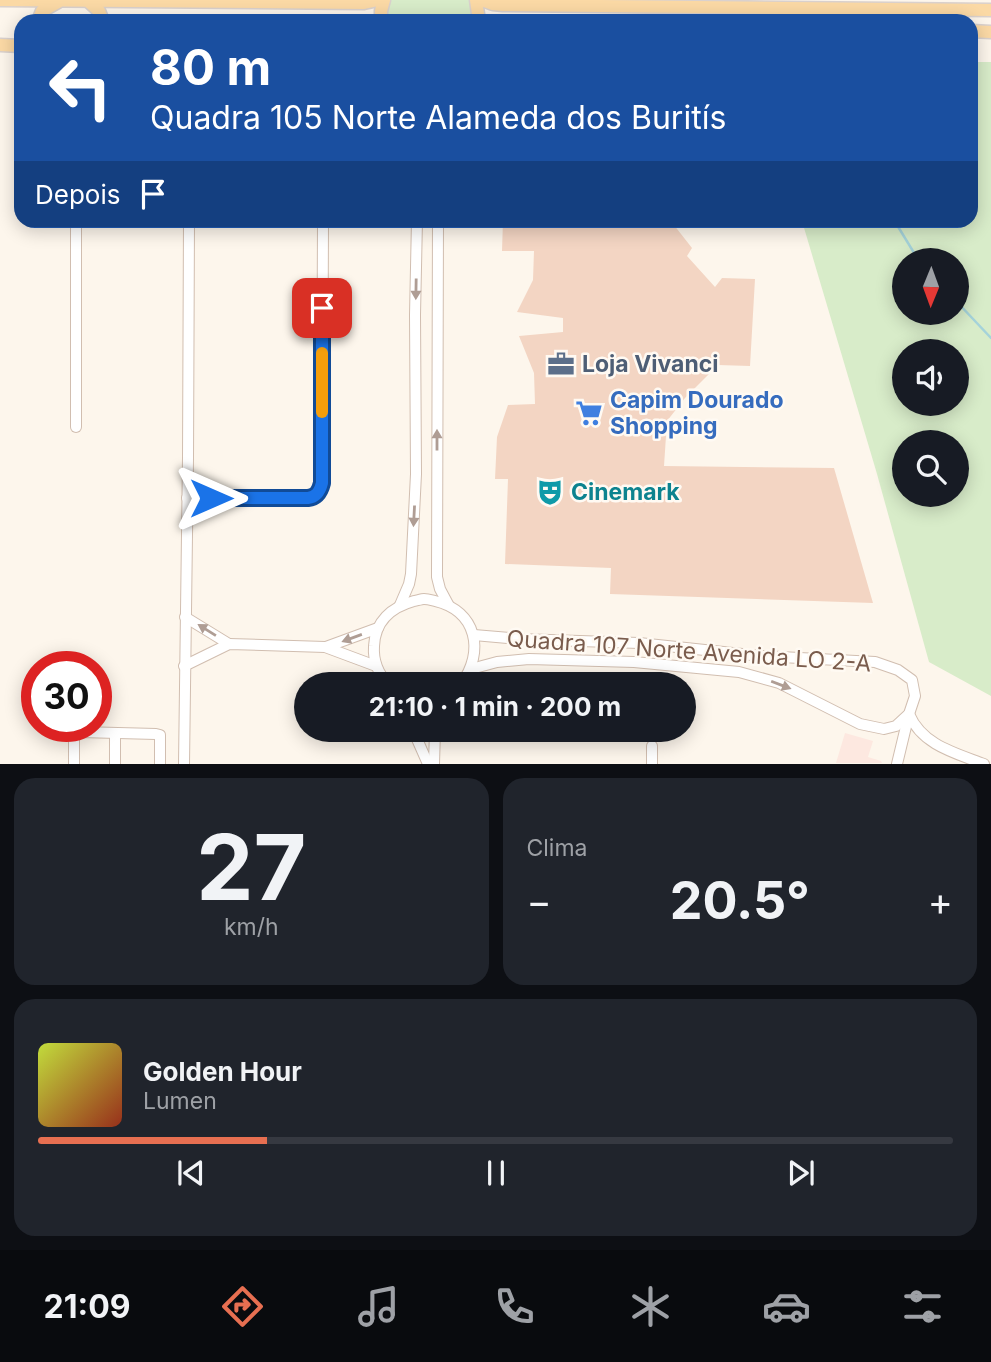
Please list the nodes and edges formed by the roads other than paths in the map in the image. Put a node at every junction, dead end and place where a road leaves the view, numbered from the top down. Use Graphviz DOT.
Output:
graph roads {
  1 [pos="0,0"];
  2 [pos="378,0"];
  3 [pos="482,0"];
  4 [pos="61,1"];
  5 [pos="88,1"];
  6 [pos="991,10"];
  7 [pos="41,14"];
  8 [pos="100,14"];
  9 [pos="76,228"];
  10 [pos="188,228"];
  11 [pos="323,228"];
  12 [pos="417,228"];
  13 [pos="438,228"];
  14 [pos="76,427"];
  15 [pos="187,498"];
  16 [pos="448,604"];
  17 [pos="400,605"];
  18 [pos="185,617"];
  19 [pos="378,628"];
  20 [pos="474,635"];
  21 [pos="229,644"];
  22 [pos="325,647"];
  23 [pos="184,666"];
  24 [pos="376,666"];
  25 [pos="471,669"];
  26 [pos="380,672"];
  27 [pos="469,672"];
  28 [pos="909,714"];
  29 [pos="115,733"];
  30 [pos="418,742"];
  31 [pos="435,742"];
  32 [pos="652,746"];
  33 [pos="74,764"];
  34 [pos="115,764"];
  35 [pos="160,764"];
  36 [pos="184,764"];
  37 [pos="428,764"];
  38 [pos="434,764"];
  39 [pos="652,764"];
  40 [pos="897,764"];
  41 [pos="984,764"];
  1 -- 4 [label="main road"];
  2 -- 5 [label="main road"];
  3 -- 6 [label="main road"];
  4 -- 5 [label="main road"];
  4 -- 7 [label="main road"];
  5 -- 8 [label="main road"];
  9 -- 14 [label="street"];
  10 -- 15 [label="street"];
  11 -- 15 [label="street"];
  12 -- 17 [label="street, one-way"];
  16 -- 13 [label="street, one-way"];
  15 -- 18 [label="street"];
  16 -- 17 [label="street"];
  16 -- 20 [label="street"];
  17 -- 19 [label="street"];
  21 -- 18 [label="street, one-way"];
  18 -- 23 [label="street"];
  19 -- 22 [label="street, one-way"];
  19 -- 24 [label="street"];
  20 -- 25 [label="street"];
  20 -- 28 [label="street, Quadra 107 Norte Avenida LO 2-A"];
  21 -- 22 [label="street"];
  21 -- 23 [label="street"];
  22 -- 24 [label="street"];
  23 -- 36 [label="street"];
  24 -- 26 [label="street"];
  25 -- 27 [label="street"];
  25 -- 28 [label="street, Quadra 107 Norte Avenida LO 2-A, one-way"];
  28 -- 40 [label="street"];
  28 -- 41 [label="street"];
  29 -- 33 [label="street"];
  29 -- 34 [label="street"];
  29 -- 35 [label="street"];
  30 -- 37 [label="street"];
  31 -- 38 [label="street"];
  32 -- 39 [label="street"];
}
